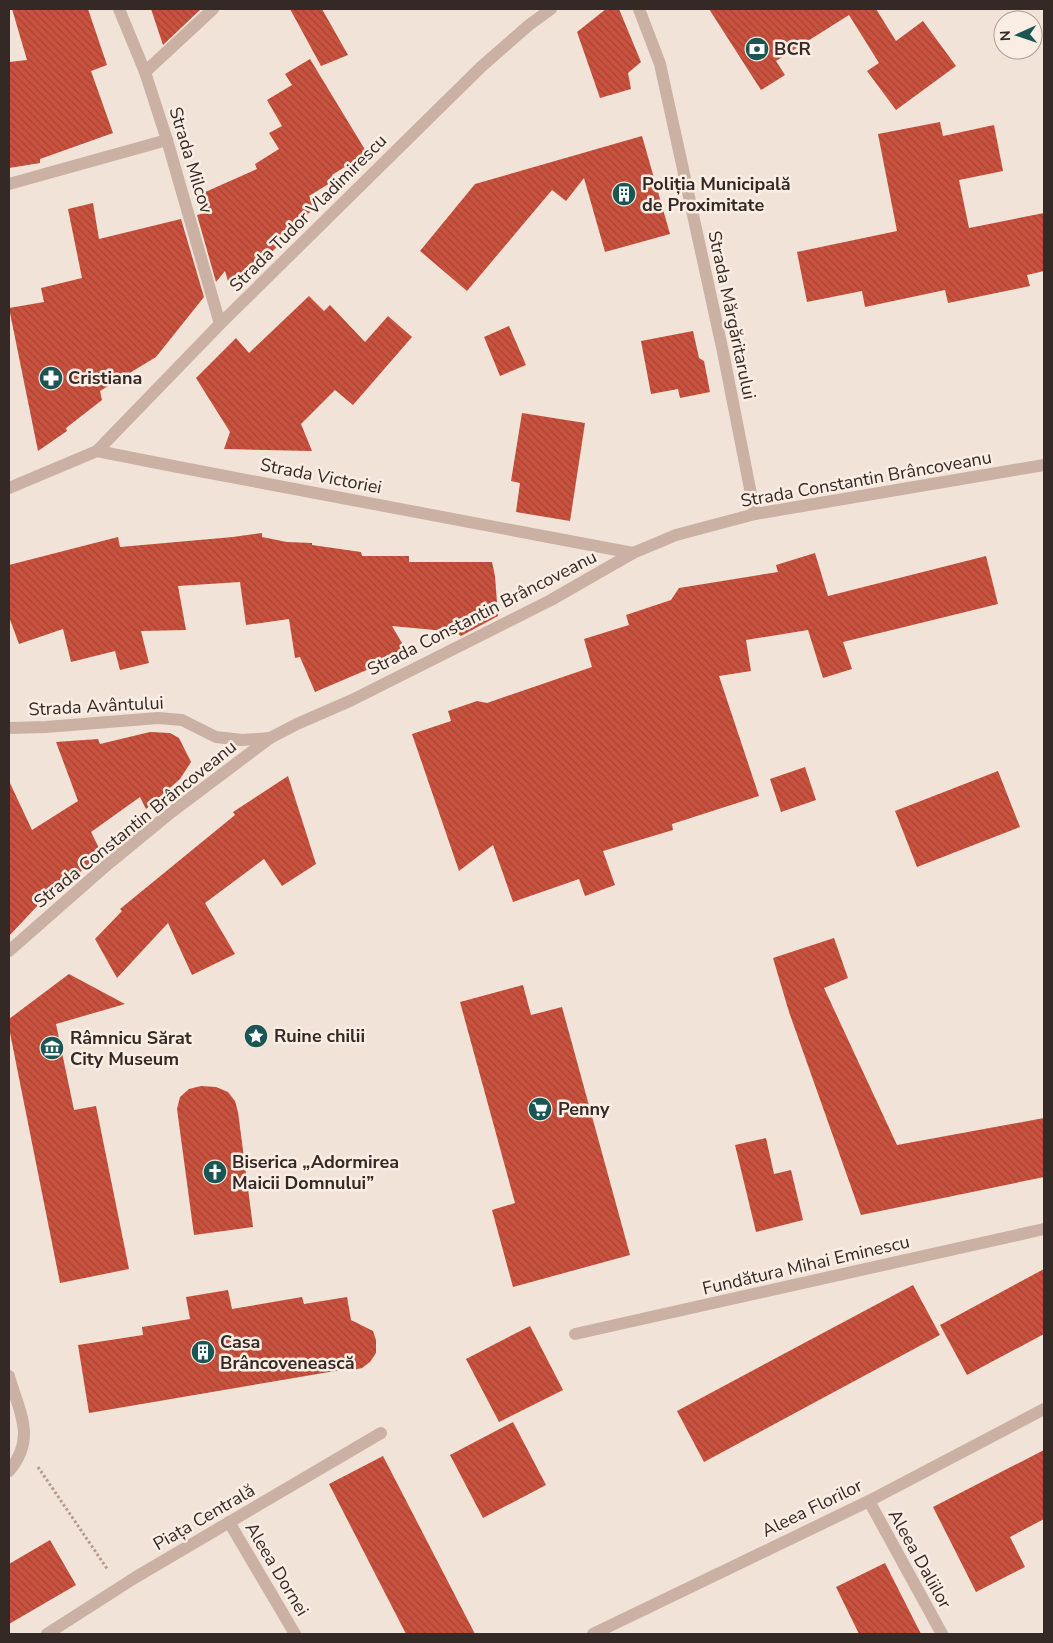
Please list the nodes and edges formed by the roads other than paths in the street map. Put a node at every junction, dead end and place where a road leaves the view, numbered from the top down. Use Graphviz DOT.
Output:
graph roads {
  1 [pos="119,9"];
  2 [pos="213,9"];
  3 [pos="551,9"];
  4 [pos="639,9"];
  5 [pos="145,72"];
  6 [pos="167,140"];
  7 [pos="9,184"];
  8 [pos="220,324"];
  9 [pos="97,450"];
  10 [pos="1044,465"];
  11 [pos="9,488"];
  12 [pos="755,514"];
  13 [pos="634,553"];
  14 [pos="9,728"];
  15 [pos="270,738"];
  16 [pos="9,951"];
  17 [pos="1044,1229"];
  18 [pos="575,1334"];
  19 [pos="9,1376"];
  20 [pos="1044,1409"];
  21 [pos="381,1434"];
  22 [pos="9,1470"];
  23 [pos="868,1501"];
  24 [pos="229,1522"];
  25 [pos="47,1634"];
  26 [pos="295,1634"];
  27 [pos="593,1634"];
  28 [pos="942,1634"];
  1 -- 5 [label="street, Strada Milcov"];
  2 -- 5 [label="street"];
  3 -- 8 [label="street, Strada Tudor Vladimirescu"];
  4 -- 12 [label="street, Strada Mărgăritarului"];
  5 -- 6 [label="street, Strada Milcov"];
  6 -- 7 [label="street"];
  6 -- 8 [label="street, Strada Milcov"];
  8 -- 9 [label="street, Strada Tudor Vladimirescu"];
  9 -- 11 [label="street"];
  9 -- 13 [label="street, Strada Victoriei"];
  10 -- 12 [label="street, Strada Constantin Brâncoveanu"];
  12 -- 13 [label="street, Strada Constantin Brâncoveanu"];
  13 -- 15 [label="street, Strada Constantin Brâncoveanu"];
  14 -- 15 [label="street, Strada Avântului"];
  15 -- 16 [label="street, Strada Constantin Brâncoveanu"];
  17 -- 18 [label="street, Fundătura Mihai Eminescu"];
  19 -- 22 [label="street"];
  20 -- 23 [label="street, Aleea Florilor"];
  21 -- 24 [label="street, Piața Centrală"];
  23 -- 27 [label="street, Aleea Florilor"];
  23 -- 28 [label="street, Aleea Daliilor"];
  24 -- 25 [label="street, Piața Centrală"];
  24 -- 26 [label="street, Aleea Dornei"];
}
